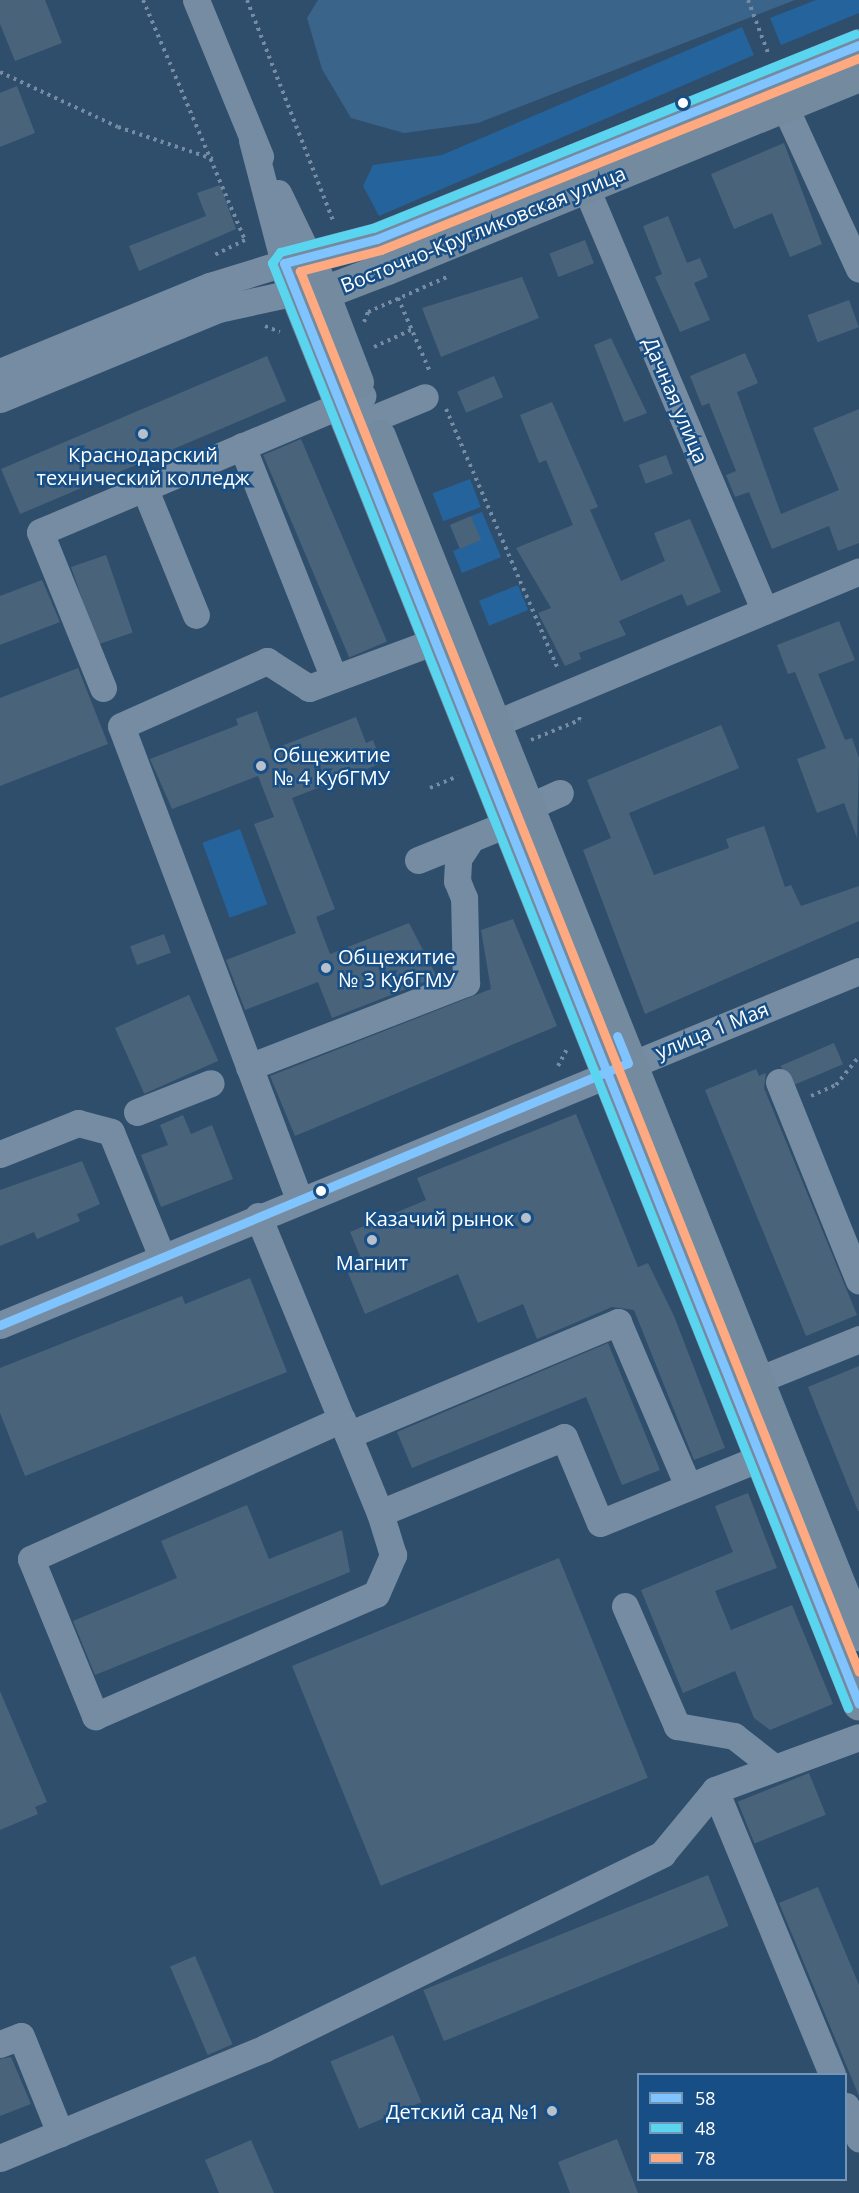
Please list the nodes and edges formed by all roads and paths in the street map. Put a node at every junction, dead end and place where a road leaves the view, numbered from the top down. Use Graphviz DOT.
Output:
graph roads {
  1 [pos="143,0"];
  2 [pos="196,0"];
  3 [pos="247,0"];
  4 [pos="748,0"];
  5 [pos="859,45"];
  6 [pos="772,63"];
  7 [pos="0,72"];
  8 [pos="859,75"];
  9 [pos="784,105"];
  10 [pos="213,159"];
  11 [pos="586,188"];
  12 [pos="342,225"];
  13 [pos="245,240"];
  14 [pos="859,268"];
  15 [pos="303,276"];
  16 [pos="360,330"];
  17 [pos="411,330"];
  18 [pos="362,352"];
  19 [pos="0,372"];
  20 [pos="434,395"];
  21 [pos="0,399"];
  22 [pos="359,406"];
  23 [pos="242,446"];
  24 [pos="144,487"];
  25 [pos="859,571"];
  26 [pos="765,611"];
  27 [pos="196,615"];
  28 [pos="447,636"];
  29 [pos="334,678"];
  30 [pos="104,688"];
  31 [pos="568,693"];
  32 [pos="482,729"];
  33 [pos="522,743"];
  34 [pos="462,775"];
  35 [pos="430,788"];
  36 [pos="560,793"];
  37 [pos="517,816"];
  38 [pos="471,839"];
  39 [pos="418,860"];
  40 [pos="859,971"];
  41 [pos="859,1057"];
  42 [pos="249,1067"];
  43 [pos="616,1068"];
  44 [pos="211,1083"];
  45 [pos="784,1094"];
  46 [pos="137,1113"];
  47 [pos="0,1155"];
  48 [pos="299,1199"];
  49 [pos="258,1216"];
  50 [pos="162,1257"];
  51 [pos="859,1281"];
  52 [pos="0,1325"];
  53 [pos="859,1339"];
  54 [pos="743,1386"];
  55 [pos="345,1427"];
  56 [pos="758,1459"];
  57 [pos="687,1486"];
  58 [pos="380,1513"];
  59 [pos="625,1606"];
  60 [pos="859,1634"];
  61 [pos="859,1704"];
  62 [pos="859,1737"];
  63 [pos="771,1765"];
  64 [pos="715,1790"];
  65 [pos="0,2044"];
  66 [pos="832,2073"];
  67 [pos="847,2109"];
  68 [pos="60,2133"];
  69 [pos="859,2139"];
  70 [pos="0,2158"];
  1 -- 10 [label="path"];
  2 -- 15 [label="street"];
  3 -- 12 [label="path"];
  4 -- 6 [label="path"];
  5 -- 15 [label="main road, Восточно-Кругликовская улица"];
  7 -- 10 [label="path"];
  8 -- 9 [label="main road, Восточно-Кругликовская улица"];
  9 -- 11 [label="main road, Восточно-Кругликовская улица"];
  9 -- 14 [label="street"];
  10 -- 13 [label="path"];
  11 -- 15 [label="main road, Восточно-Кругликовская улица"];
  11 -- 26 [label="street, Дачная улица"];
  15 -- 19 [label="street, Восточно-Кругликовская улица"];
  15 -- 21 [label="street, Восточно-Кругликовская улица"];
  15 -- 22 [label="main road"];
  16 -- 17 [label="path"];
  17 -- 18 [label="path"];
  17 -- 20 [label="path"];
  20 -- 22 [label="street"];
  20 -- 31 [label="path"];
  22 -- 23 [label="street"];
  22 -- 28 [label="main road"];
  23 -- 24 [label="street"];
  23 -- 29 [label="street"];
  24 -- 27 [label="street"];
  24 -- 30 [label="street"];
  25 -- 26 [label="street"];
  26 -- 31 [label="street"];
  28 -- 29 [label="street"];
  28 -- 32 [label="main road"];
  29 -- 42 [label="street"];
  31 -- 32 [label="street"];
  31 -- 33 [label="path"];
  32 -- 37 [label="main road"];
  34 -- 35 [label="path"];
  36 -- 37 [label="street"];
  37 -- 38 [label="street"];
  37 -- 43 [label="main road"];
  38 -- 39 [label="street"];
  38 -- 42 [label="street"];
  40 -- 43 [label="street, улица 1 Мая"];
  41 -- 45 [label="path"];
  42 -- 48 [label="street"];
  43 -- 48 [label="street, улица 1 Мая"];
  43 -- 54 [label="main road"];
  44 -- 46 [label="street"];
  45 -- 51 [label="street"];
  47 -- 50 [label="street"];
  48 -- 49 [label="street, улица 1 Мая"];
  49 -- 50 [label="street, улица 1 Мая"];
  49 -- 55 [label="street"];
  50 -- 52 [label="street, улица 1 Мая"];
  53 -- 54 [label="street"];
  54 -- 56 [label="main road"];
  54 -- 60 [label="main road"];
  55 -- 57 [label="street"];
  55 -- 58 [label="street"];
  55 -- 58 [label="street"];
  56 -- 57 [label="street"];
  56 -- 61 [label="main road"];
  57 -- 58 [label="street"];
  59 -- 63 [label="street"];
  62 -- 63 [label="street"];
  63 -- 64 [label="street"];
  64 -- 66 [label="street"];
  64 -- 68 [label="street"];
  65 -- 68 [label="street"];
  67 -- 69 [label="street"];
  68 -- 70 [label="street"];
}
